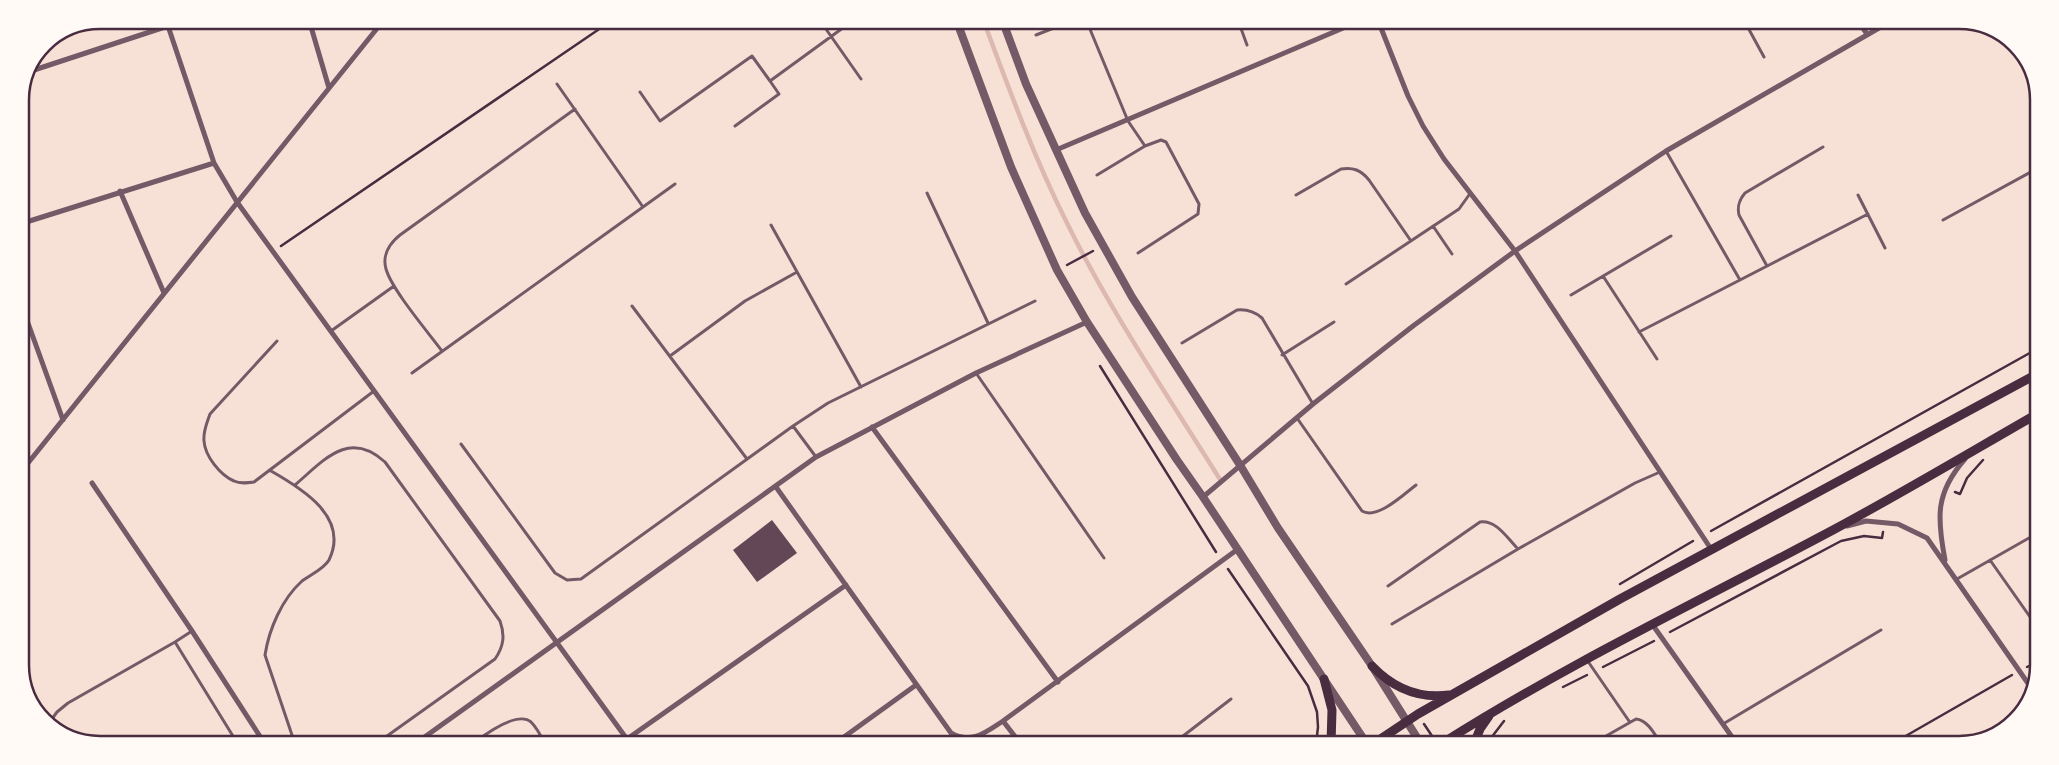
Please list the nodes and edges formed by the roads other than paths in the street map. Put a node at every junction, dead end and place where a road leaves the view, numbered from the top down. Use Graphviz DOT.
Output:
graph roads {
  1 [pos="150,29"];
  2 [pos="169,29"];
  3 [pos="311,29"];
  4 [pos="377,29"];
  5 [pos="826,29"];
  6 [pos="842,29"];
  7 [pos="960,29"];
  8 [pos="1006,29"];
  9 [pos="1051,29"];
  10 [pos="1090,29"];
  11 [pos="1240,29"];
  12 [pos="1340,29"];
  13 [pos="1381,29"];
  14 [pos="1749,29"];
  15 [pos="1864,29"];
  16 [pos="1876,29"];
  17 [pos="1867,34"];
  18 [pos="1036,35"];
  19 [pos="831,37"];
  20 [pos="1247,45"];
  21 [pos="1764,57"];
  22 [pos="36,69"];
  23 [pos="861,79"];
  24 [pos="770,81"];
  25 [pos="557,84"];
  26 [pos="329,88"];
  27 [pos="640,92"];
  28 [pos="575,109"];
  29 [pos="1128,121"];
  30 [pos="735,126"];
  31 [pos="1145,146"];
  32 [pos="1823,147"];
  33 [pos="1056,150"];
  34 [pos="1666,151"];
  35 [pos="214,163"];
  36 [pos="2030,172"];
  37 [pos="1097,175"];
  38 [pos="676,184"];
  39 [pos="120,191"];
  40 [pos="927,193"];
  41 [pos="1296,195"];
  42 [pos="1470,195"];
  43 [pos="1858,195"];
  44 [pos="237,202"];
  45 [pos="643,207"];
  46 [pos="1868,214"];
  47 [pos="1943,220"];
  48 [pos="29,221"];
  49 [pos="771,225"];
  50 [pos="1433,226"];
  51 [pos="1671,236"];
  52 [pos="1411,241"];
  53 [pos="1885,248"];
  54 [pos="1515,251"];
  55 [pos="1138,253"];
  56 [pos="1452,254"];
  57 [pos="1767,266"];
  58 [pos="797,272"];
  59 [pos="1603,276"];
  60 [pos="1740,280"];
  61 [pos="1346,284"];
  62 [pos="394,286"];
  63 [pos="164,293"];
  64 [pos="1571,295"];
  65 [pos="1035,300"];
  66 [pos="632,306"];
  67 [pos="1087,322"];
  68 [pos="1334,322"];
  69 [pos="988,323"];
  70 [pos="29,326"];
  71 [pos="331,331"];
  72 [pos="1639,332"];
  73 [pos="277,341"];
  74 [pos="1182,343"];
  75 [pos="442,352"];
  76 [pos="1282,355"];
  77 [pos="670,356"];
  78 [pos="1657,359"];
  79 [pos="412,373"];
  80 [pos="976,373"];
  81 [pos="2030,378"];
  82 [pos="860,386"];
  83 [pos="374,391"];
  84 [pos="1313,404"];
  85 [pos="1297,417"];
  86 [pos="2030,418"];
  87 [pos="63,420"];
  88 [pos="793,426"];
  89 [pos="872,427"];
  90 [pos="461,444"];
  91 [pos="1970,453"];
  92 [pos="816,458"];
  93 [pos="747,459"];
  94 [pos="29,462"];
  95 [pos="1240,465"];
  96 [pos="271,471"];
  97 [pos="1660,472"];
  98 [pos="92,483"];
  99 [pos="295,484"];
  100 [pos="1416,485"];
  101 [pos="776,486"];
  102 [pos="1203,497"];
  103 [pos="1834,529"];
  104 [pos="2030,537"];
  105 [pos="1238,549"];
  106 [pos="1518,549"];
  107 [pos="1711,549"];
  108 [pos="1104,558"];
  109 [pos="1990,560"];
  110 [pos="1946,563"];
  111 [pos="1957,579"];
  112 [pos="846,585"];
  113 [pos="1388,586"];
  114 [pos="2030,617"];
  115 [pos="1392,624"];
  116 [pos="1652,624"];
  117 [pos="192,630"];
  118 [pos="1882,630"];
  119 [pos="176,642"];
  120 [pos="558,643"];
  121 [pos="1586,660"];
  122 [pos="1372,666"];
  123 [pos="1324,678"];
  124 [pos="1058,682"];
  125 [pos="2028,683"];
  126 [pos="916,685"];
  127 [pos="1456,693"];
  128 [pos="1231,699"];
  129 [pos="1492,712"];
  130 [pos="52,719"];
  131 [pos="1003,721"];
  132 [pos="1408,721"];
  133 [pos="1629,721"];
  134 [pos="1722,724"];
  135 [pos="233,736"];
  136 [pos="260,736"];
  137 [pos="292,736"];
  138 [pos="387,736"];
  139 [pos="427,736"];
  140 [pos="485,736"];
  141 [pos="540,736"];
  142 [pos="625,736"];
  143 [pos="634,736"];
  144 [pos="845,736"];
  145 [pos="956,736"];
  146 [pos="977,736"];
  147 [pos="1015,736"];
  148 [pos="1183,736"];
  149 [pos="1331,736"];
  150 [pos="1362,736"];
  151 [pos="1385,736"];
  152 [pos="1416,736"];
  153 [pos="1454,736"];
  154 [pos="1477,736"];
  155 [pos="1605,736"];
  156 [pos="1655,736"];
  157 [pos="1731,736"];
  1 -- 22 [label="street"];
  2 -- 35 [label="street"];
  3 -- 26 [label="street"];
  4 -- 26 [label="street"];
  5 -- 19 [label="lane"];
  6 -- 19 [label="lane"];
  7 -- 67 [label="street"];
  8 -- 33 [label="street"];
  9 -- 18 [label="lane"];
  10 -- 29 [label="lane"];
  11 -- 20 [label="lane"];
  12 -- 29 [label="street"];
  13 -- 42 [label="street"];
  14 -- 21 [label="lane"];
  15 -- 17 [label="street"];
  16 -- 17 [label="street"];
  17 -- 34 [label="street"];
  19 -- 23 [label="lane"];
  19 -- 24 [label="lane"];
  24 -- 27 [label="lane"];
  24 -- 30 [label="lane"];
  25 -- 28 [label="lane"];
  26 -- 44 [label="street"];
  28 -- 45 [label="lane"];
  28 -- 62 [label="lane"];
  29 -- 31 [label="lane"];
  29 -- 33 [label="street"];
  31 -- 37 [label="lane"];
  31 -- 55 [label="lane"];
  32 -- 57 [label="lane"];
  33 -- 95 [label="street"];
  34 -- 54 [label="street"];
  34 -- 60 [label="lane"];
  35 -- 39 [label="street"];
  35 -- 44 [label="street"];
  36 -- 47 [label="lane"];
  38 -- 45 [label="lane"];
  39 -- 48 [label="street"];
  39 -- 63 [label="street"];
  40 -- 69 [label="lane"];
  41 -- 52 [label="lane"];
  42 -- 50 [label="lane"];
  42 -- 54 [label="street"];
  43 -- 46 [label="lane"];
  44 -- 63 [label="street"];
  44 -- 71 [label="street"];
  45 -- 75 [label="lane"];
  46 -- 53 [label="lane"];
  46 -- 57 [label="lane"];
  49 -- 58 [label="lane"];
  50 -- 52 [label="lane"];
  50 -- 56 [label="lane"];
  51 -- 59 [label="lane"];
  52 -- 61 [label="lane"];
  54 -- 84 [label="street"];
  54 -- 97 [label="street"];
  57 -- 60 [label="lane"];
  58 -- 77 [label="lane"];
  58 -- 82 [label="lane"];
  59 -- 64 [label="lane"];
  59 -- 72 [label="lane"];
  60 -- 72 [label="lane"];
  62 -- 71 [label="lane"];
  62 -- 75 [label="lane"];
  63 -- 87 [label="street"];
  65 -- 69 [label="lane"];
  66 -- 77 [label="lane"];
  67 -- 80 [label="street"];
  67 -- 102 [label="street"];
  68 -- 76 [label="lane"];
  69 -- 82 [label="lane"];
  70 -- 87 [label="street"];
  71 -- 83 [label="street"];
  72 -- 78 [label="lane"];
  73 -- 96 [label="lane"];
  74 -- 76 [label="lane"];
  75 -- 79 [label="lane"];
  76 -- 84 [label="lane"];
  77 -- 93 [label="lane"];
  80 -- 89 [label="street"];
  80 -- 108 [label="lane"];
  81 -- 107 [label="main road"];
  82 -- 88 [label="lane"];
  83 -- 96 [label="lane"];
  83 -- 120 [label="street"];
  84 -- 85 [label="street"];
  85 -- 95 [label="street"];
  85 -- 100 [label="lane"];
  86 -- 91 [label="main road"];
  87 -- 94 [label="street"];
  88 -- 92 [label="lane"];
  88 -- 93 [label="lane"];
  89 -- 92 [label="street"];
  89 -- 124 [label="street"];
  90 -- 93 [label="lane"];
  91 -- 103 [label="main road"];
  91 -- 110 [label="street"];
  92 -- 101 [label="street"];
  95 -- 102 [label="street"];
  95 -- 122 [label="street"];
  96 -- 99 [label="lane"];
  97 -- 106 [label="lane"];
  97 -- 107 [label="street"];
  98 -- 117 [label="street"];
  99 -- 137 [label="lane"];
  99 -- 138 [label="lane"];
  101 -- 112 [label="street"];
  101 -- 120 [label="street"];
  102 -- 105 [label="street"];
  103 -- 110 [label="street"];
  103 -- 116 [label="main road"];
  104 -- 109 [label="lane"];
  105 -- 123 [label="street"];
  105 -- 124 [label="street"];
  106 -- 113 [label="lane"];
  106 -- 115 [label="lane"];
  107 -- 127 [label="main road"];
  109 -- 111 [label="lane"];
  109 -- 114 [label="lane"];
  110 -- 111 [label="street"];
  111 -- 125 [label="street"];
  112 -- 126 [label="street"];
  112 -- 143 [label="street"];
  116 -- 121 [label="main road"];
  116 -- 134 [label="street"];
  117 -- 119 [label="lane"];
  117 -- 136 [label="street"];
  118 -- 134 [label="lane"];
  119 -- 130 [label="lane"];
  119 -- 135 [label="lane"];
  120 -- 139 [label="street"];
  120 -- 142 [label="street"];
  121 -- 129 [label="main road"];
  121 -- 133 [label="lane"];
  122 -- 127 [label="main road"];
  122 -- 132 [label="street"];
  123 -- 149 [label="main road"];
  123 -- 150 [label="street"];
  124 -- 131 [label="street"];
  126 -- 144 [label="street"];
  126 -- 145 [label="street"];
  127 -- 132 [label="main road"];
  128 -- 148 [label="lane"];
  129 -- 153 [label="main road"];
  129 -- 154 [label="main road"];
  131 -- 146 [label="street"];
  131 -- 147 [label="street"];
  132 -- 151 [label="main road"];
  132 -- 152 [label="street"];
  133 -- 155 [label="lane"];
  133 -- 156 [label="lane"];
  134 -- 157 [label="street"];
  140 -- 141 [label="lane"];
}
